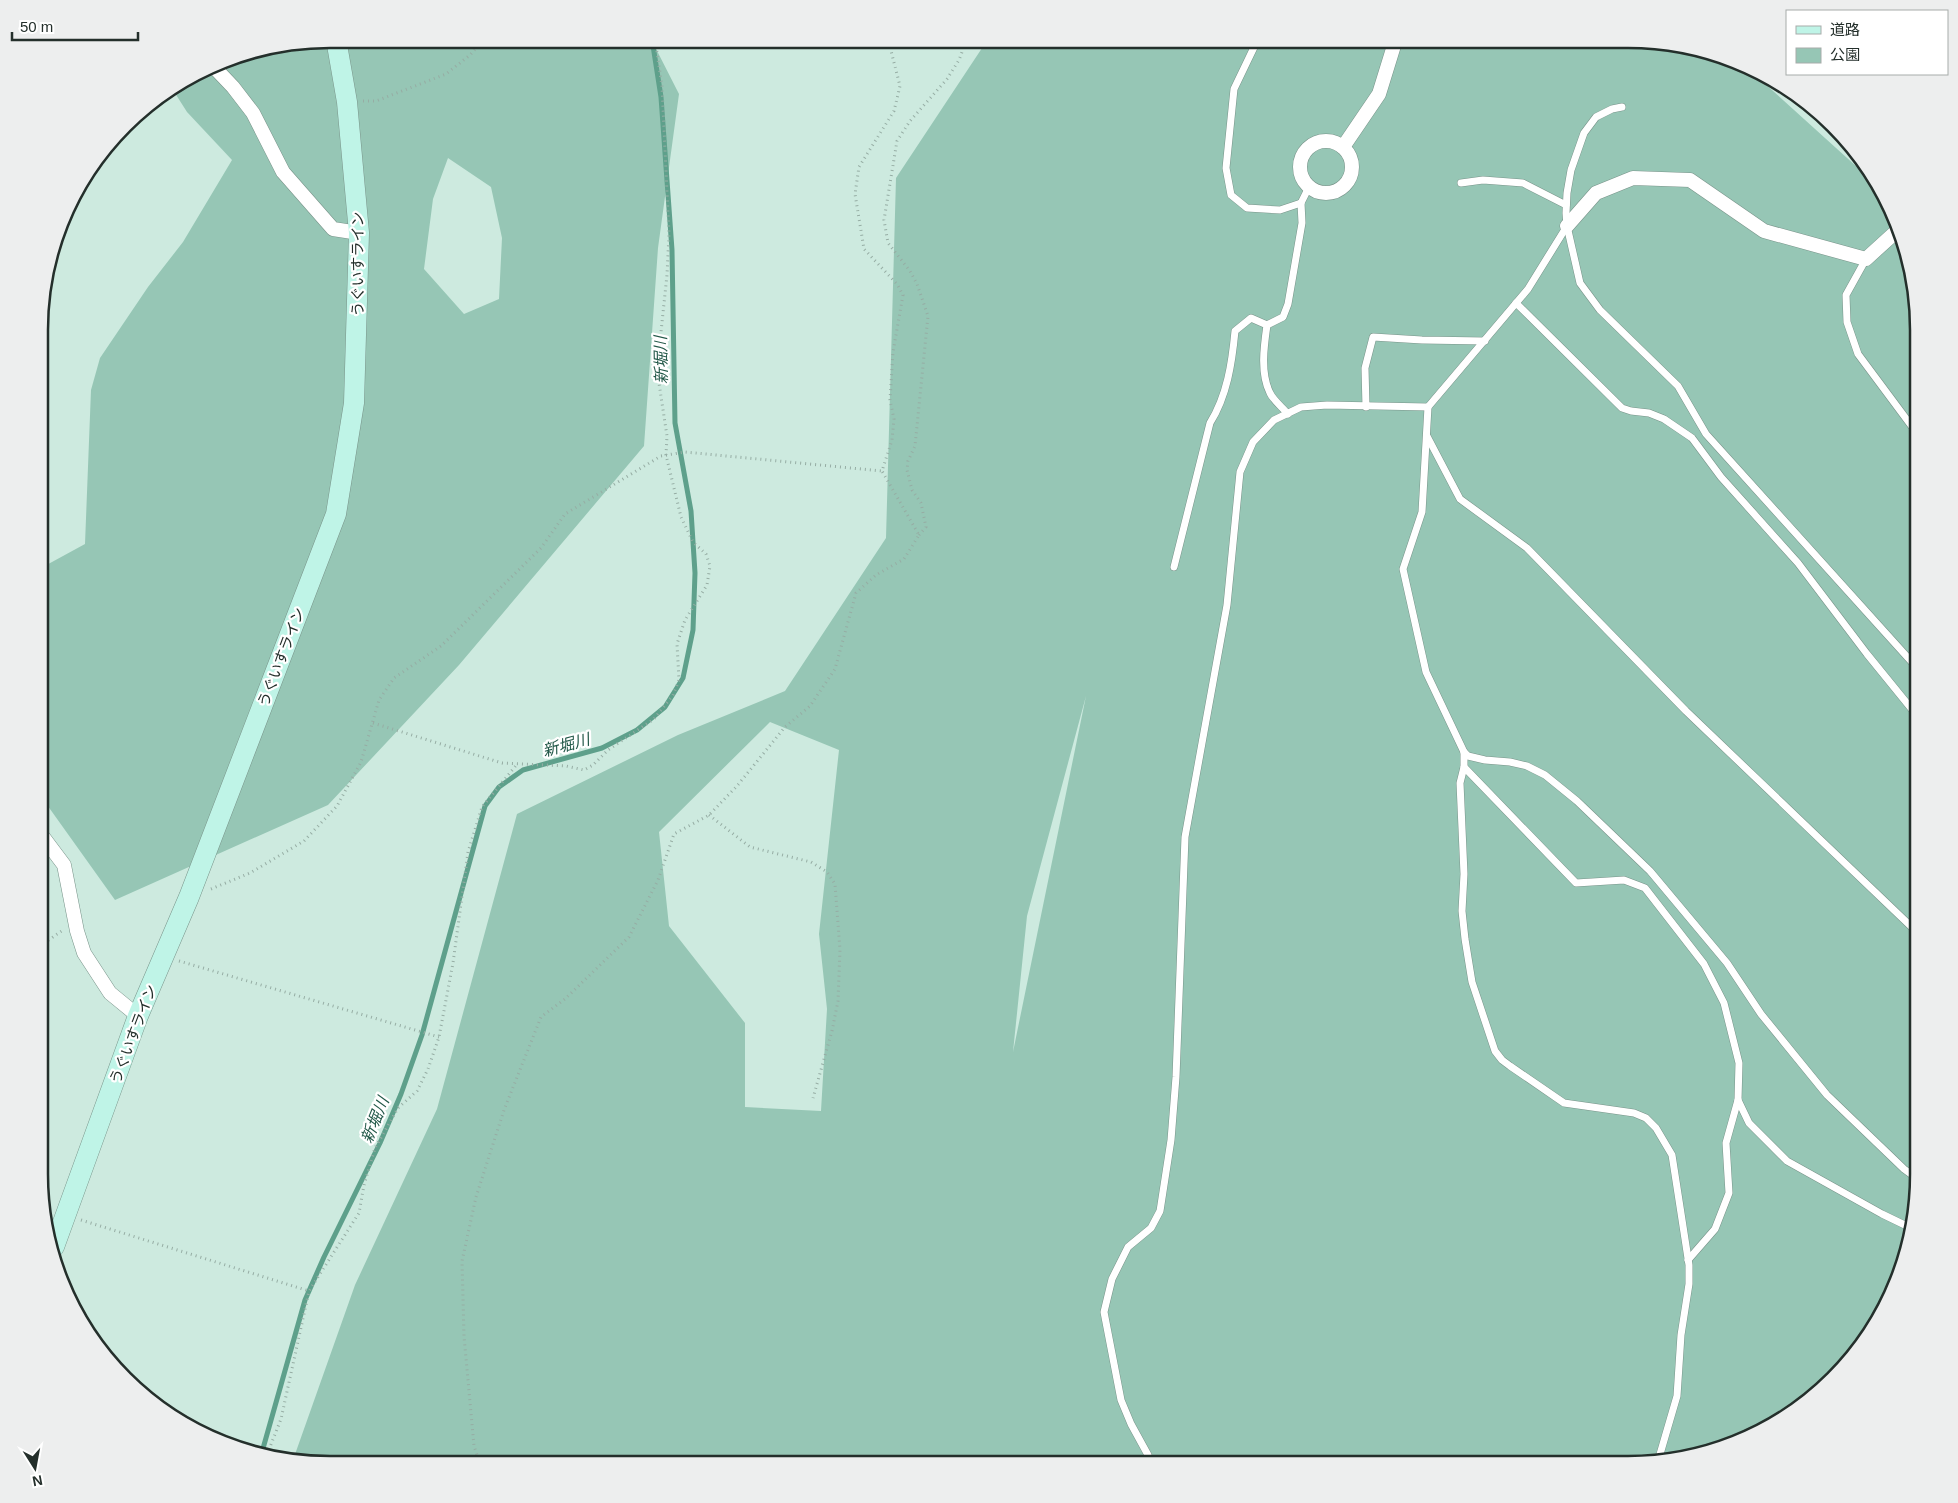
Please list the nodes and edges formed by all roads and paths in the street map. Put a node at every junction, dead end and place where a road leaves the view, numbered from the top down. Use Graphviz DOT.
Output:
graph roads {
  1 [pos="338,48"];
  2 [pos="477,48"];
  3 [pos="657,48"];
  4 [pos="890,48"];
  5 [pos="964,48"];
  6 [pos="1254,48"];
  7 [pos="1393,48"];
  8 [pos="218,71"];
  9 [pos="347,102"];
  10 [pos="1622,107"];
  11 [pos="1343,148"];
  12 [pos="1460,183"];
  13 [pos="1309,187"];
  14 [pos="1301,203"];
  15 [pos="1566,205"];
  16 [pos="1567,226"];
  17 [pos="359,233"];
  18 [pos="1894,234"];
  19 [pos="1866,259"];
  20 [pos="1516,303"];
  21 [pos="1267,325"];
  22 [pos="1485,340"];
  23 [pos="1366,407"];
  24 [pos="1428,407"];
  25 [pos="1288,414"];
  26 [pos="1910,424"];
  27 [pos="1427,436"];
  28 [pos="666,455"];
  29 [pos="882,471"];
  30 [pos="919,535"];
  31 [pos="1174,567"];
  32 [pos="1910,660"];
  33 [pos="1910,707"];
  34 [pos="373,723"];
  35 [pos="1464,752"];
  36 [pos="518,764"];
  37 [pos="1464,767"];
  38 [pos="709,815"];
  39 [pos="48,843"];
  40 [pos="189,897"];
  41 [pos="75,921"];
  42 [pos="1910,925"];
  43 [pos="48,940"];
  44 [pos="164,956"];
  45 [pos="138,1016"];
  46 [pos="439,1036"];
  47 [pos="813,1098"];
  48 [pos="1738,1100"];
  49 [pos="1910,1173"];
  50 [pos="66,1216"];
  51 [pos="1906,1226"];
  52 [pos="56,1242"];
  53 [pos="1688,1260"];
  54 [pos="310,1291"];
  55 [pos="269,1449"];
  56 [pos="1660,1454"];
  57 [pos="477,1456"];
  58 [pos="1148,1456"];
  1 -- 9 [label="street, うぐいすライン"];
  2 -- 9 [label="path"];
  3 -- 28 [label="path"];
  4 -- 29 [label="path"];
  5 -- 30 [label="path"];
  6 -- 14 [label="lane"];
  7 -- 11 [label="street"];
  8 -- 17 [label="street"];
  9 -- 17 [label="street, うぐいすライン"];
  10 -- 15 [label="lane"];
  11 -- 13 [label="street"];
  11 -- 13 [label="street"];
  12 -- 15 [label="lane"];
  13 -- 14 [label="lane"];
  14 -- 21 [label="lane"];
  15 -- 16 [label="lane"];
  16 -- 19 [label="street"];
  16 -- 20 [label="lane"];
  16 -- 32 [label="lane"];
  17 -- 40 [label="street, うぐいすライン"];
  18 -- 19 [label="street"];
  19 -- 26 [label="lane"];
  20 -- 22 [label="lane"];
  20 -- 33 [label="lane"];
  21 -- 25 [label="lane"];
  21 -- 31 [label="lane"];
  22 -- 23 [label="lane"];
  22 -- 24 [label="lane"];
  23 -- 24 [label="lane"];
  23 -- 25 [label="lane"];
  24 -- 27 [label="lane"];
  25 -- 58 [label="lane"];
  27 -- 35 [label="lane"];
  27 -- 42 [label="lane"];
  28 -- 29 [label="path"];
  28 -- 34 [label="path"];
  28 -- 36 [label="path"];
  29 -- 30 [label="path"];
  30 -- 38 [label="path"];
  34 -- 36 [label="path"];
  34 -- 40 [label="path"];
  35 -- 37 [label="lane"];
  35 -- 49 [label="lane"];
  36 -- 46 [label="path"];
  37 -- 48 [label="lane"];
  37 -- 53 [label="lane"];
  38 -- 47 [label="path"];
  38 -- 57 [label="path"];
  39 -- 41 [label="street"];
  40 -- 44 [label="street, うぐいすライン"];
  41 -- 43 [label="path"];
  41 -- 45 [label="street"];
  44 -- 45 [label="street, うぐいすライン"];
  44 -- 46 [label="path"];
  45 -- 50 [label="street, うぐいすライン"];
  46 -- 54 [label="path"];
  48 -- 51 [label="lane"];
  48 -- 53 [label="lane"];
  50 -- 52 [label="street, うぐいすライン"];
  50 -- 54 [label="path"];
  53 -- 56 [label="lane"];
  54 -- 55 [label="path"];
}
